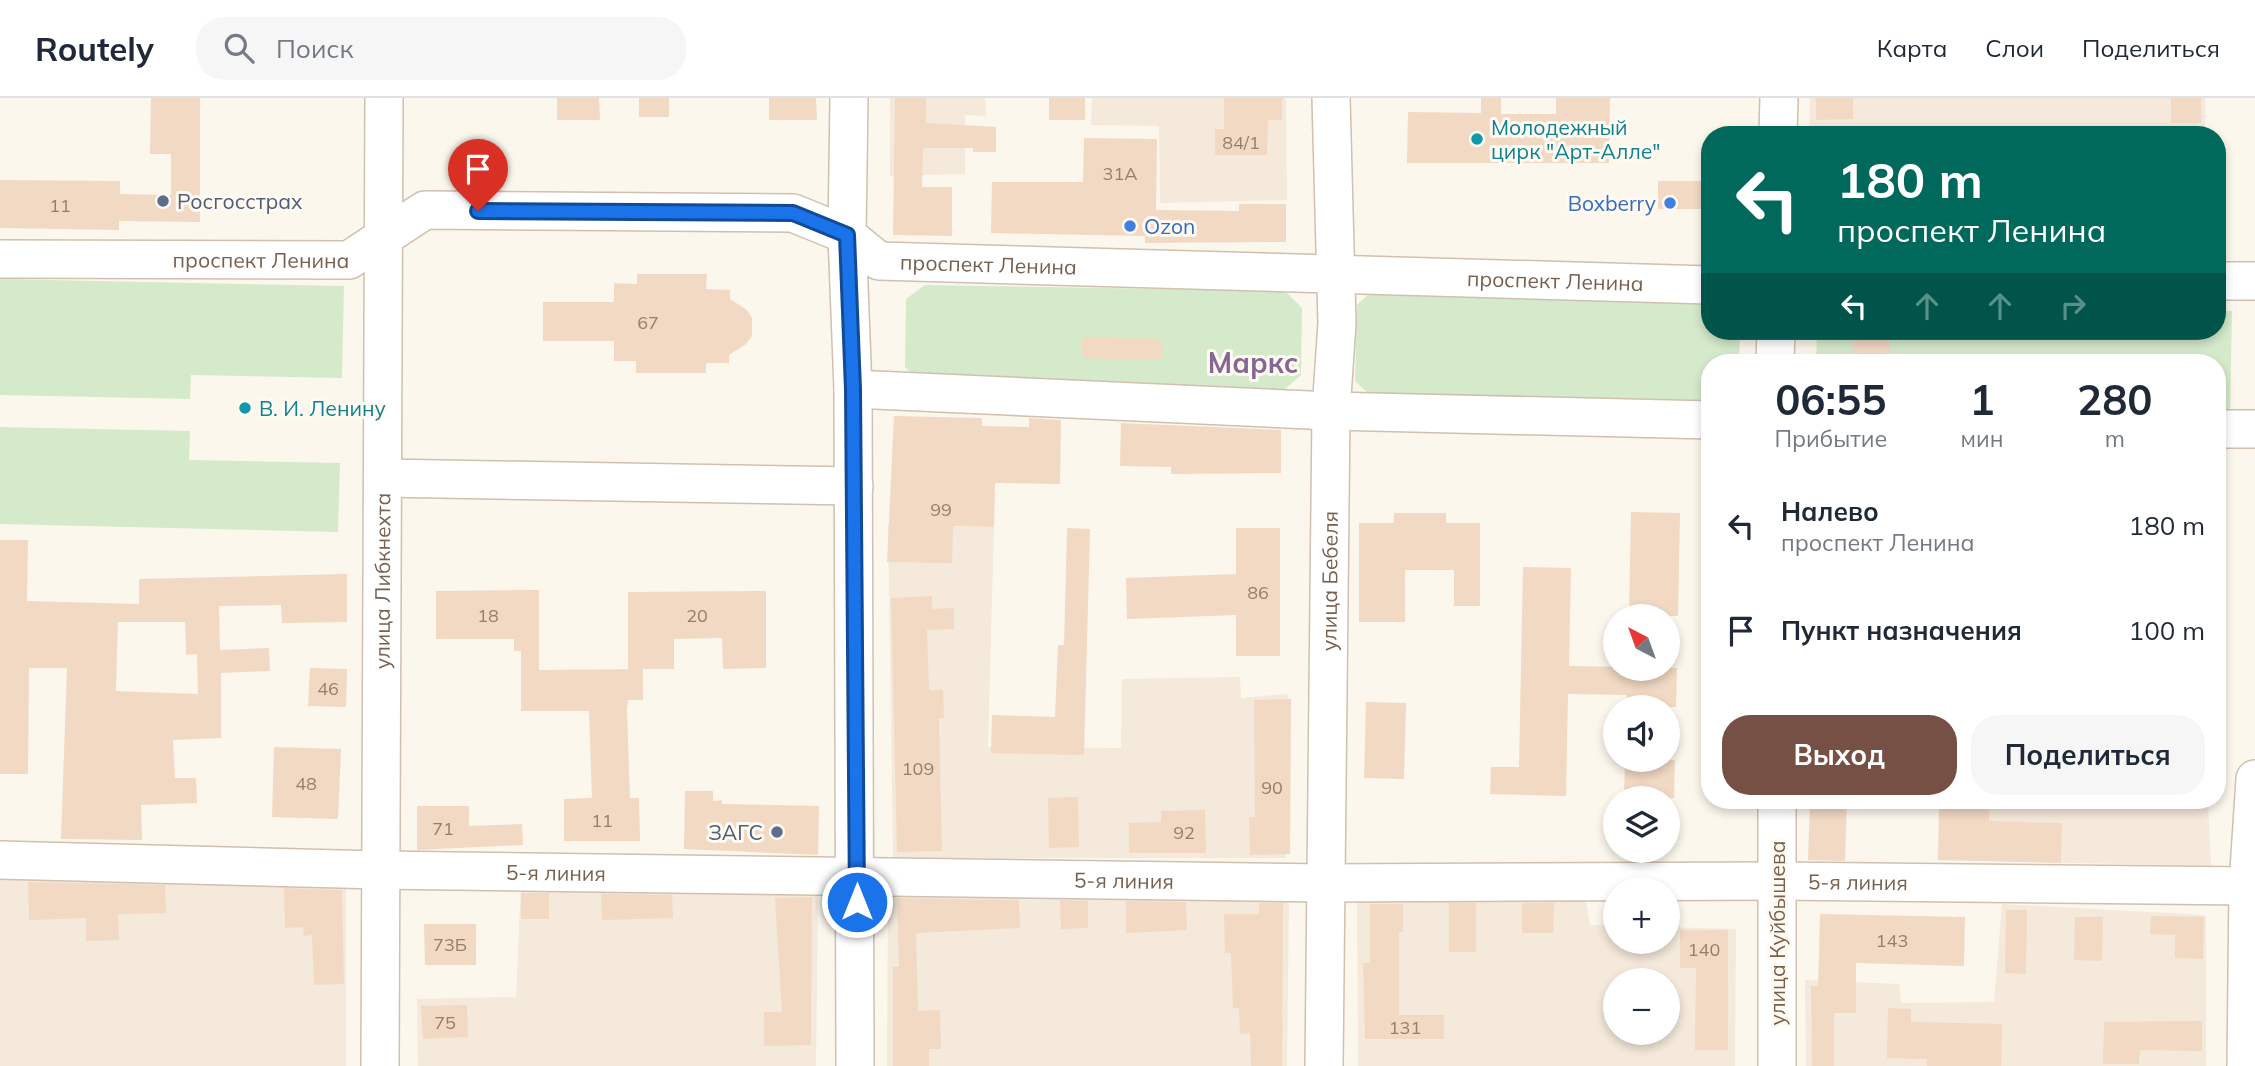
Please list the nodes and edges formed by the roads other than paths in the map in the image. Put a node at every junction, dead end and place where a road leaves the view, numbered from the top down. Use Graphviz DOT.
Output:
graph roads {
  1 [pos="384,98"];
  2 [pos="849,98"];
  3 [pos="1331,98"];
  4 [pos="1779,98"];
  5 [pos="1778,126"];
  6 [pos="847,235"];
  7 [pos="383,240"];
  8 [pos="0,259"];
  9 [pos="1334,272"];
  10 [pos="2226,281"];
  11 [pos="2255,281"];
  12 [pos="1701,285"];
  13 [pos="853,389"];
  14 [pos="1331,411"];
  15 [pos="1701,420"];
  16 [pos="2226,429"];
  17 [pos="2255,429"];
  18 [pos="383,478"];
  19 [pos="854,486"];
  20 [pos="2255,779"];
  21 [pos="1777,809"];
  22 [pos="0,860"];
  23 [pos="379,870"];
  24 [pos="857,875"];
  25 [pos="2251,876"];
  26 [pos="1778,881"];
  27 [pos="1324,883"];
  28 [pos="380,1066"];
  29 [pos="855,1066"];
  30 [pos="1324,1066"];
  31 [pos="1777,1066"];
  32 [pos="2246,1066"];
  1 -- 7 [label="street, улица Либкнехта"];
  2 -- 6 [label="street"];
  3 -- 9 [label="street, улица Бебеля"];
  4 -- 5 [label="street"];
  6 -- 7 [label="street, проспект Ленина"];
  6 -- 9 [label="street, проспект Ленина"];
  6 -- 13 [label="street"];
  7 -- 8 [label="street, проспект Ленина"];
  7 -- 18 [label="street, улица Либкнехта"];
  9 -- 12 [label="street, проспект Ленина"];
  9 -- 14 [label="street, улица Бебеля"];
  10 -- 11 [label="street"];
  13 -- 14 [label="street"];
  13 -- 19 [label="street"];
  14 -- 15 [label="street"];
  14 -- 27 [label="street, улица Бебеля"];
  16 -- 17 [label="street"];
  18 -- 19 [label="street"];
  18 -- 23 [label="street, улица Либкнехта"];
  19 -- 24 [label="street"];
  20 -- 25 [label="street"];
  21 -- 26 [label="street, улица Куйбышева"];
  22 -- 23 [label="street, 5-я линия"];
  23 -- 24 [label="street, 5-я линия"];
  23 -- 28 [label="street, улица Либкнехта"];
  24 -- 27 [label="street, 5-я линия"];
  24 -- 29 [label="street"];
  25 -- 26 [label="street, 5-я линия"];
  25 -- 32 [label="street"];
  26 -- 27 [label="street, 5-я линия"];
  26 -- 31 [label="street, улица Куйбышева"];
  27 -- 30 [label="street, улица Бебеля"];
}
